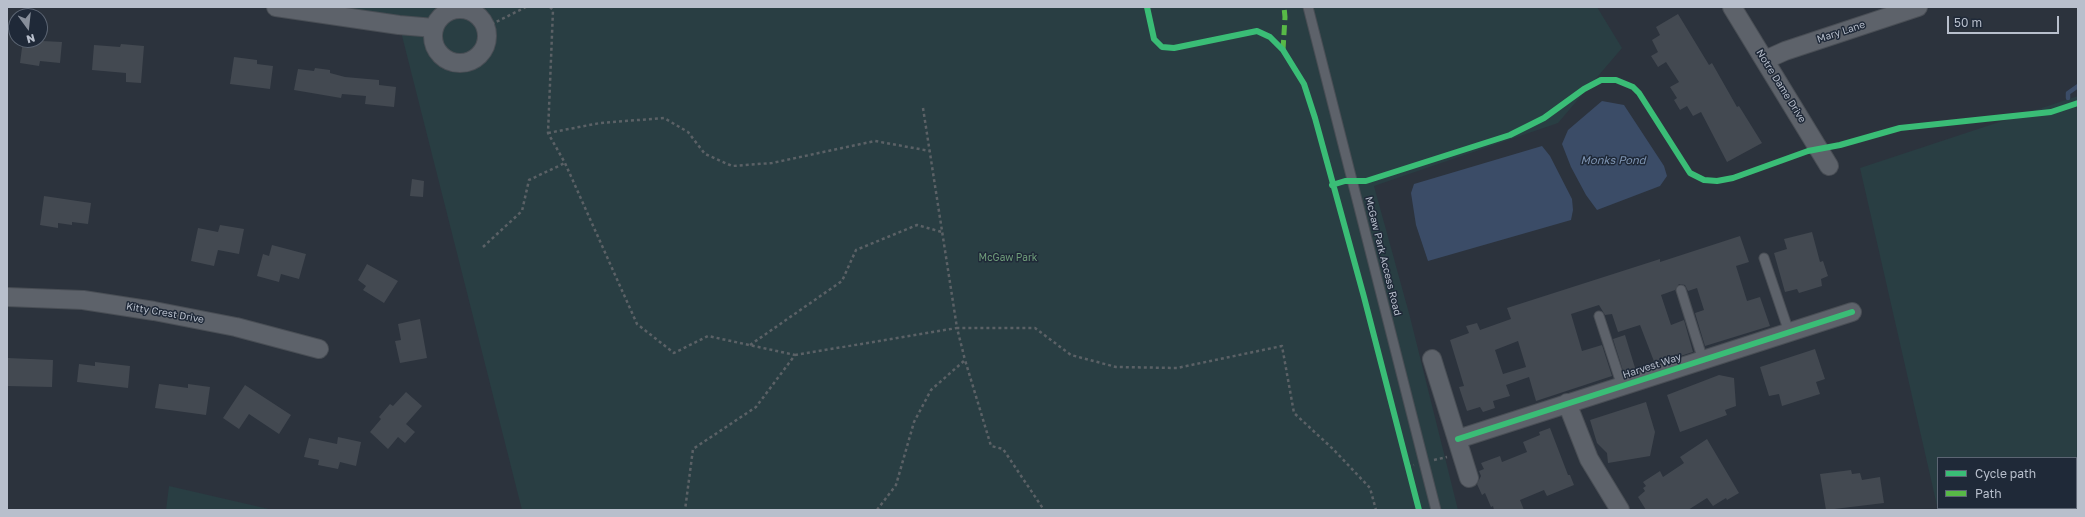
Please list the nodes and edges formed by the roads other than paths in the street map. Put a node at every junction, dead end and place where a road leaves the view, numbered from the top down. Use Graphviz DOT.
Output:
graph roads {
  1 [pos="276,7"];
  2 [pos="1308,7"];
  3 [pos="1732,7"];
  4 [pos="1918,7"];
  5 [pos="460,8"];
  6 [pos="434,28"];
  7 [pos="1765,60"];
  8 [pos="1829,166"];
  9 [pos="1764,258"];
  10 [pos="1681,290"];
  11 [pos="7,297"];
  12 [pos="1852,312"];
  13 [pos="1599,316"];
  14 [pos="1789,332"];
  15 [pos="319,349"];
  16 [pos="1432,359"];
  17 [pos="1703,360"];
  18 [pos="1622,386"];
  19 [pos="1567,403"];
  20 [pos="1460,446"];
  21 [pos="1469,478"];
  22 [pos="1436,510"];
  23 [pos="1620,510"];
  1 -- 6 [label="street"];
  2 -- 22 [label="lane, McGaw Park Access Road"];
  3 -- 7 [label="street, Notre Dame Drive"];
  4 -- 7 [label="street, Mary Lane"];
  5 -- 6 [label="street"];
  5 -- 6 [label="street"];
  7 -- 8 [label="street, Notre Dame Drive"];
  9 -- 14 [label="lane"];
  10 -- 17 [label="lane"];
  11 -- 15 [label="street, Kitty Crest Drive"];
  12 -- 14 [label="street, Harvest Way"];
  13 -- 18 [label="lane"];
  14 -- 17 [label="street, Harvest Way"];
  16 -- 20 [label="street"];
  17 -- 18 [label="street, Harvest Way"];
  18 -- 19 [label="street, Harvest Way"];
  19 -- 20 [label="street, Harvest Way"];
  19 -- 23 [label="street"];
  20 -- 21 [label="street"];
}
